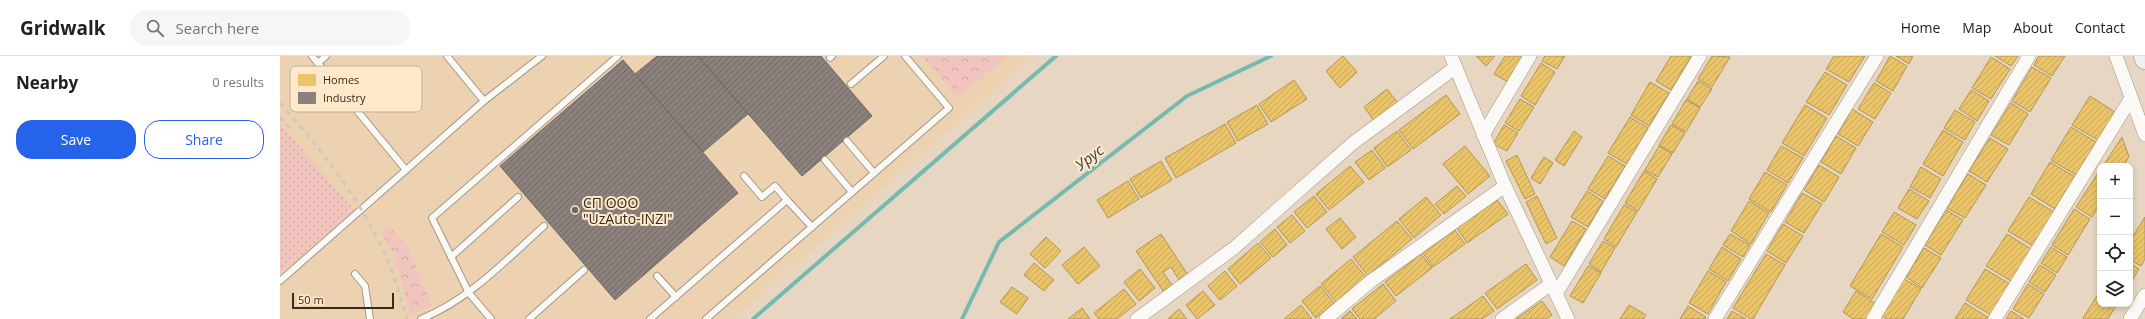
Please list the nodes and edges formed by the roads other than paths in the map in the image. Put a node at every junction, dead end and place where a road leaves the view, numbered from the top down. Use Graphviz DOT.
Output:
graph roads {
  1 [pos="312,56"];
  2 [pos="326,56"];
  3 [pos="447,56"];
  4 [pos="542,56"];
  5 [pos="618,56"];
  6 [pos="884,56"];
  7 [pos="904,56"];
  8 [pos="1530,56"];
  9 [pos="1700,56"];
  10 [pos="1877,56"];
  11 [pos="2029,56"];
  12 [pos="2116,56"];
  13 [pos="2144,56"];
  14 [pos="2145,60"];
  15 [pos="1453,62"];
  16 [pos="318,63"];
  17 [pos="320,66"];
  18 [pos="851,84"];
  19 [pos="2131,98"];
  20 [pos="484,101"];
  21 [pos="358,112"];
  22 [pos="1483,135"];
  23 [pos="2145,135"];
  24 [pos="847,141"];
  25 [pos="825,160"];
  26 [pos="406,170"];
  27 [pos="874,173"];
  28 [pos="744,176"];
  29 [pos="1505,186"];
  30 [pos="852,192"];
  31 [pos="518,197"];
  32 [pos="787,200"];
  33 [pos="544,226"];
  34 [pos="812,227"];
  35 [pos="451,257"];
  36 [pos="584,270"];
  37 [pos="354,274"];
  38 [pos="658,276"];
  39 [pos="280,281"];
  40 [pos="1554,289"];
  41 [pos="469,293"];
  42 [pos="2145,295"];
  43 [pos="676,297"];
  44 [pos="370,319"];
  45 [pos="421,319"];
  46 [pos="491,319"];
  47 [pos="528,319"];
  48 [pos="650,319"];
  49 [pos="706,319"];
  50 [pos="1137,319"];
  51 [pos="1326,319"];
  52 [pos="1502,319"];
  53 [pos="1568,319"];
  54 [pos="1715,319"];
  55 [pos="1873,319"];
  56 [pos="1995,319"];
  57 [pos="2130,319"];
  1 -- 16 [label="lane"];
  2 -- 16 [label="lane"];
  3 -- 20 [label="lane"];
  4 -- 20 [label="lane"];
  5 -- 35 [label="lane"];
  6 -- 18 [label="lane"];
  7 -- 27 [label="lane"];
  8 -- 22 [label="street"];
  9 -- 40 [label="street"];
  10 -- 54 [label="street"];
  11 -- 55 [label="street"];
  12 -- 19 [label="street"];
  13 -- 14 [label="main road"];
  15 -- 22 [label="street"];
  15 -- 50 [label="street"];
  16 -- 17 [label="lane"];
  19 -- 23 [label="street"];
  19 -- 56 [label="street"];
  20 -- 26 [label="lane"];
  21 -- 26 [label="lane"];
  22 -- 29 [label="street"];
  24 -- 27 [label="lane"];
  25 -- 30 [label="lane"];
  26 -- 39 [label="lane"];
  27 -- 30 [label="lane"];
  28 -- 32 [label="lane"];
  29 -- 40 [label="street"];
  29 -- 51 [label="street"];
  30 -- 34 [label="lane"];
  31 -- 35 [label="lane"];
  32 -- 34 [label="lane"];
  32 -- 43 [label="lane"];
  33 -- 41 [label="lane"];
  34 -- 49 [label="lane"];
  35 -- 41 [label="lane"];
  36 -- 47 [label="lane"];
  37 -- 44 [label="lane"];
  38 -- 43 [label="lane"];
  40 -- 52 [label="street"];
  40 -- 53 [label="street"];
  41 -- 45 [label="lane"];
  41 -- 46 [label="lane"];
  42 -- 57 [label="street"];
  43 -- 48 [label="lane"];
}
